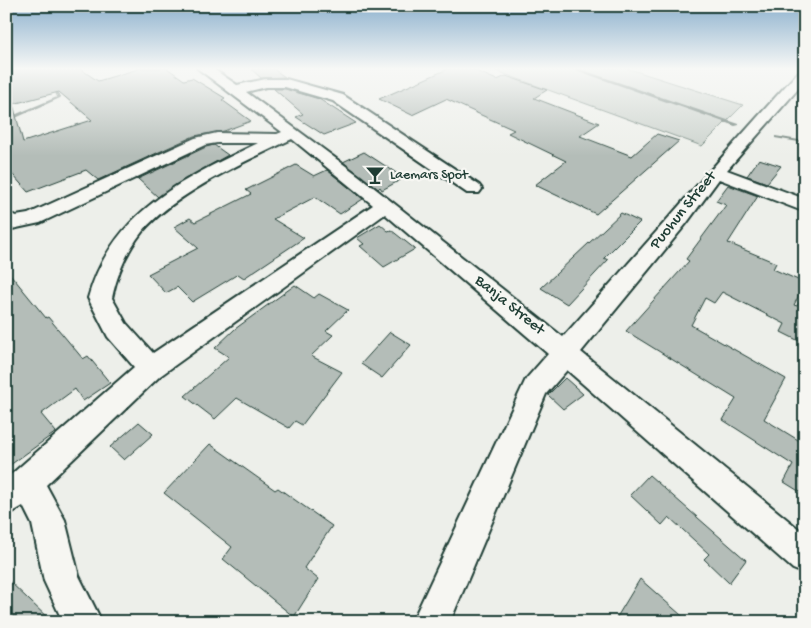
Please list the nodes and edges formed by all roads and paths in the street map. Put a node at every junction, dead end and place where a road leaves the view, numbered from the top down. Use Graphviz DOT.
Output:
graph roads {
  1 [pos="243,97"];
  2 [pos="336,97"];
  3 [pos="782,97"];
  4 [pos="287,136"];
  5 [pos="716,172"];
  6 [pos="473,189"];
  7 [pos="385,205"];
  8 [pos="805,206"];
  9 [pos="6,218"];
  10 [pos="567,353"];
  11 [pos="151,368"];
  12 [pos="17,491"];
  13 [pos="805,557"];
  14 [pos="83,622"];
  15 [pos="431,622"];
  1 -- 4 [label="street, Banja Street"];
  2 -- 6 [label="street"];
  3 -- 5 [label="street, Puohun Street"];
  4 -- 7 [label="street, Banja Street"];
  4 -- 9 [label="street"];
  4 -- 11 [label="street"];
  5 -- 8 [label="street"];
  5 -- 10 [label="street, Puohun Street"];
  7 -- 10 [label="street, Banja Street"];
  7 -- 11 [label="street"];
  10 -- 13 [label="street, Banja Street"];
  10 -- 15 [label="street, Puohun Street"];
  11 -- 12 [label="street"];
  12 -- 14 [label="street"];
}
